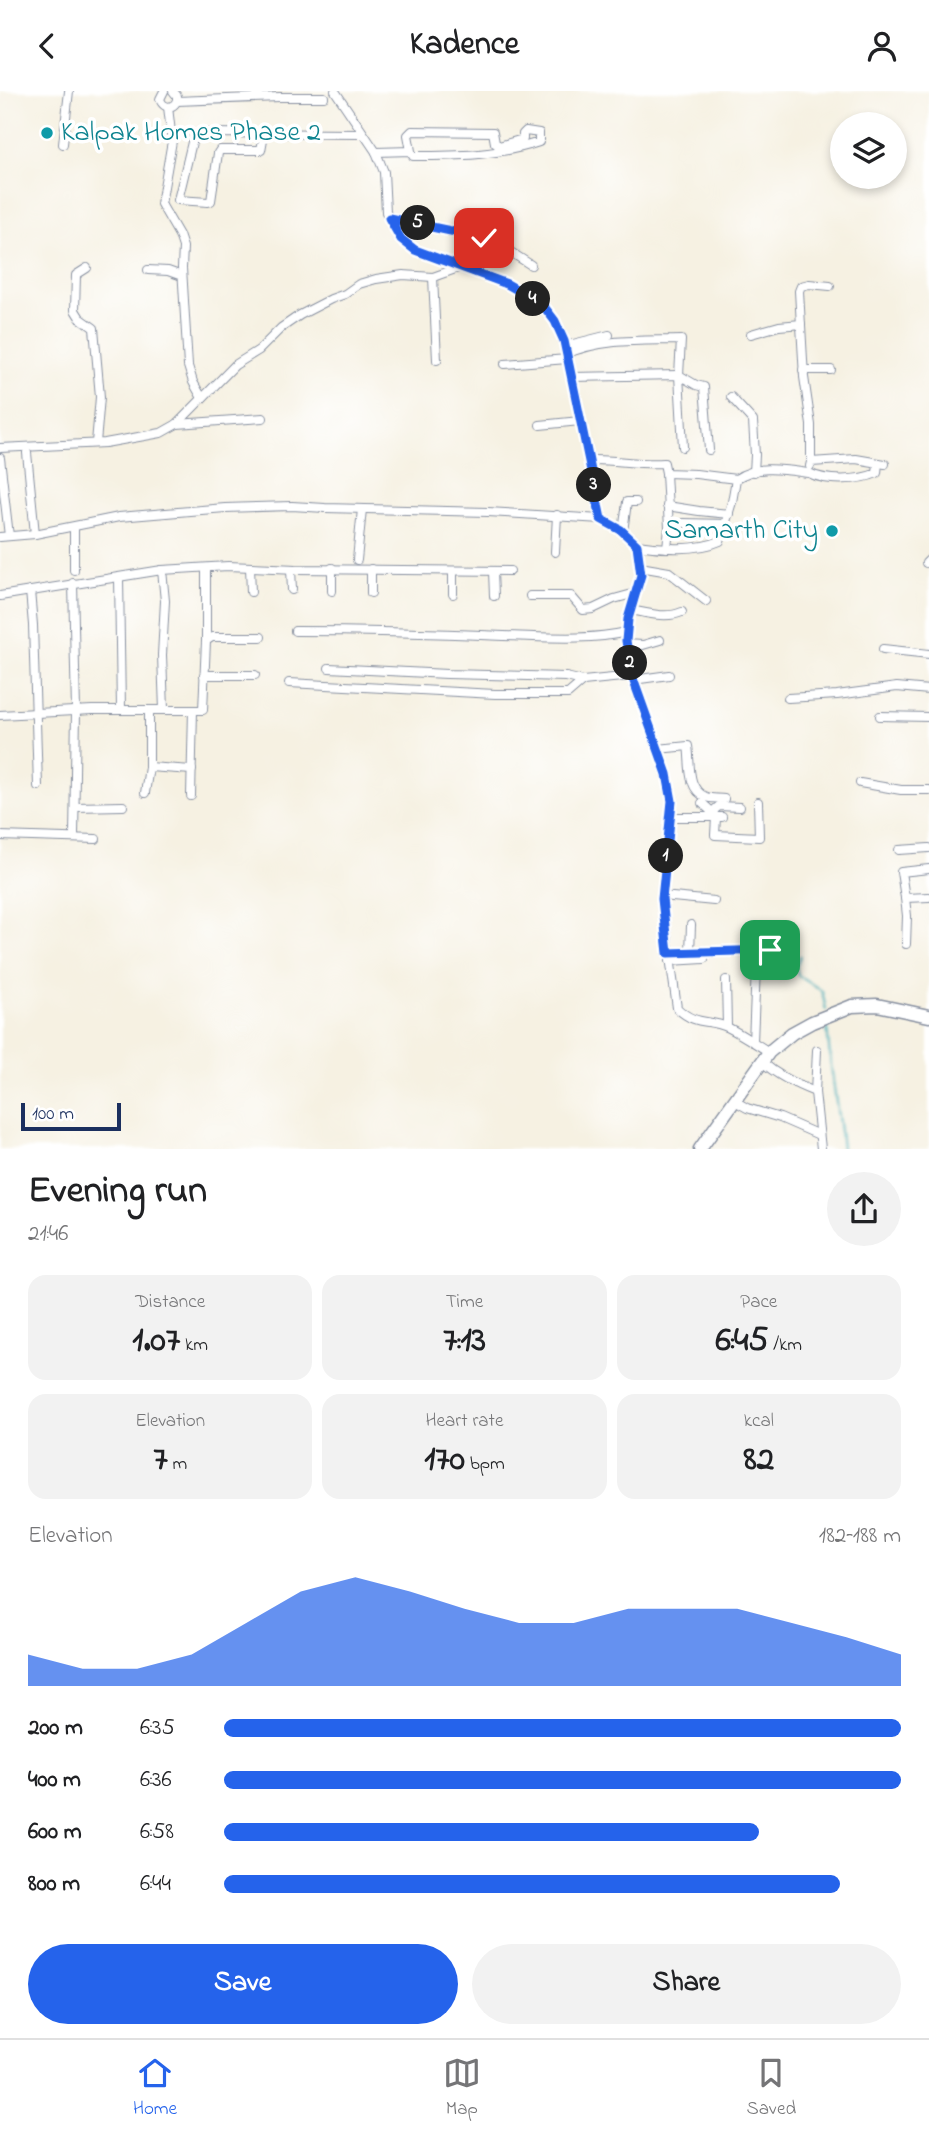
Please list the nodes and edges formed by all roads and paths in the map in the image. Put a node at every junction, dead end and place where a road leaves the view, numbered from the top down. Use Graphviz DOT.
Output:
graph roads {
  1 [pos="68,91"];
  2 [pos="164,91"];
  3 [pos="173,91"];
  4 [pos="335,91"];
  5 [pos="324,97"];
  6 [pos="177,101"];
  7 [pos="168,107"];
  8 [pos="264,134"];
  9 [pos="362,134"];
  10 [pos="63,144"];
  11 [pos="411,151"];
  12 [pos="376,152"];
  13 [pos="389,218"];
  14 [pos="531,265"];
  15 [pos="461,267"];
  16 [pos="87,268"];
  17 [pos="148,271"];
  18 [pos="183,275"];
  19 [pos="433,277"];
  20 [pos="830,286"];
  21 [pos="801,324"];
  22 [pos="751,334"];
  23 [pos="609,335"];
  24 [pos="566,353"];
  25 [pos="437,360"];
  26 [pos="505,365"];
  27 [pos="803,370"];
  28 [pos="831,370"];
  29 [pos="679,375"];
  30 [pos="571,377"];
  31 [pos="730,397"];
  32 [pos="202,398"];
  33 [pos="263,418"];
  34 [pos="580,421"];
  35 [pos="177,423"];
  36 [pos="540,425"];
  37 [pos="96,443"];
  38 [pos="683,447"];
  39 [pos="0,448"];
  40 [pos="709,450"];
  41 [pos="27,453"];
  42 [pos="0,458"];
  43 [pos="589,460"];
  44 [pos="811,462"];
  45 [pos="754,472"];
  46 [pos="806,472"];
  47 [pos="666,474"];
  48 [pos="736,479"];
  49 [pos="636,502"];
  50 [pos="667,506"];
  51 [pos="362,509"];
  52 [pos="729,513"];
  53 [pos="557,515"];
  54 [pos="601,519"];
  55 [pos="683,523"];
  56 [pos="726,524"];
  57 [pos="74,527"];
  58 [pos="623,532"];
  59 [pos="35,534"];
  60 [pos="4,537"];
  61 [pos="637,545"];
  62 [pos="667,548"];
  63 [pos="555,552"];
  64 [pos="358,560"];
  65 [pos="250,567"];
  66 [pos="640,567"];
  67 [pos="206,568"];
  68 [pos="332,568"];
  69 [pos="291,569"];
  70 [pos="371,569"];
  71 [pos="74,570"];
  72 [pos="162,570"];
  73 [pos="453,571"];
  74 [pos="493,571"];
  75 [pos="510,571"];
  76 [pos="119,577"];
  77 [pos="73,583"];
  78 [pos="292,590"];
  79 [pos="30,591"];
  80 [pos="332,591"];
  81 [pos="251,592"];
  82 [pos="371,593"];
  83 [pos="636,593"];
  84 [pos="453,594"];
  85 [pos="0,596"];
  86 [pos="494,596"];
  87 [pos="530,596"];
  88 [pos="706,601"];
  89 [pos="631,610"];
  90 [pos="682,612"];
  91 [pos="295,631"];
  92 [pos="627,632"];
  93 [pos="261,637"];
  94 [pos="660,640"];
  95 [pos="206,641"];
  96 [pos="626,644"];
  97 [pos="883,649"];
  98 [pos="929,655"];
  99 [pos="329,669"];
  100 [pos="204,675"];
  101 [pos="255,675"];
  102 [pos="669,675"];
  103 [pos="633,678"];
  104 [pos="583,681"];
  105 [pos="289,683"];
  106 [pos="929,690"];
  107 [pos="788,698"];
  108 [pos="121,710"];
  109 [pos="149,710"];
  110 [pos="164,710"];
  111 [pos="193,710"];
  112 [pos="76,711"];
  113 [pos="36,713"];
  114 [pos="0,715"];
  115 [pos="880,716"];
  116 [pos="929,717"];
  117 [pos="658,749"];
  118 [pos="149,767"];
  119 [pos="192,770"];
  120 [pos="860,783"];
  121 [pos="38,786"];
  122 [pos="929,790"];
  123 [pos="145,793"];
  124 [pos="191,796"];
  125 [pos="758,802"];
  126 [pos="702,803"];
  127 [pos="123,806"];
  128 [pos="75,807"];
  129 [pos="740,807"];
  130 [pos="720,810"];
  131 [pos="670,817"];
  132 [pos="0,836"];
  133 [pos="74,837"];
  134 [pos="96,839"];
  135 [pos="929,848"];
  136 [pos="899,850"];
  137 [pos="929,869"];
  138 [pos="662,896"];
  139 [pos="929,897"];
  140 [pos="905,898"];
  141 [pos="714,901"];
  142 [pos="691,925"];
  143 [pos="906,944"];
  144 [pos="770,950"];
  145 [pos="690,952"];
  146 [pos="669,957"];
  147 [pos="704,959"];
  148 [pos="756,967"];
  149 [pos="726,980"];
  150 [pos="929,1016"];
  151 [pos="727,1026"];
  152 [pos="752,1042"];
  153 [pos="817,1050"];
  154 [pos="766,1057"];
  155 [pos="815,1093"];
  156 [pos="733,1100"];
  157 [pos="819,1135"];
  158 [pos="700,1149"];
  159 [pos="821,1149"];
  1 -- 10 [label="street"];
  2 -- 7 [label="street"];
  3 -- 6 [label="street"];
  4 -- 9 [label="street"];
  5 -- 6 [label="street"];
  6 -- 7 [label="street"];
  7 -- 18 [label="street"];
  8 -- 8 [label="street"];
  8 -- 9 [label="street"];
  9 -- 12 [label="street"];
  11 -- 11 [label="street"];
  11 -- 12 [label="street"];
  12 -- 13 [label="street"];
  13 -- 14 [label="street"];
  13 -- 15 [label="street"];
  15 -- 19 [label="street"];
  15 -- 24 [label="street"];
  16 -- 37 [label="street"];
  17 -- 18 [label="street"];
  18 -- 32 [label="street"];
  19 -- 25 [label="street"];
  19 -- 32 [label="street"];
  20 -- 21 [label="street"];
  21 -- 22 [label="street"];
  21 -- 27 [label="street"];
  23 -- 24 [label="street"];
  24 -- 26 [label="street"];
  24 -- 29 [label="street"];
  24 -- 30 [label="street"];
  27 -- 28 [label="street"];
  27 -- 44 [label="street"];
  29 -- 30 [label="street"];
  29 -- 38 [label="street"];
  29 -- 40 [label="street"];
  30 -- 34 [label="street"];
  31 -- 45 [label="street"];
  32 -- 35 [label="street"];
  33 -- 35 [label="street"];
  34 -- 36 [label="street"];
  34 -- 43 [label="street"];
  35 -- 37 [label="street"];
  37 -- 39 [label="street"];
  41 -- 59 [label="street"];
  42 -- 60 [label="street"];
  43 -- 47 [label="street"];
  43 -- 54 [label="street"];
  44 -- 46 [label="street"];
  44 -- 46 [label="street"];
  45 -- 46 [label="street"];
  45 -- 48 [label="street"];
  47 -- 48 [label="street"];
  47 -- 50 [label="street"];
  48 -- 52 [label="street"];
  49 -- 58 [label="street"];
  50 -- 52 [label="street"];
  50 -- 62 [label="street"];
  51 -- 53 [label="street"];
  51 -- 57 [label="street"];
  51 -- 64 [label="street"];
  52 -- 56 [label="street"];
  53 -- 54 [label="street"];
  53 -- 63 [label="street"];
  54 -- 58 [label="street"];
  55 -- 56 [label="street"];
  56 -- 62 [label="street"];
  57 -- 59 [label="street"];
  57 -- 71 [label="street"];
  58 -- 61 [label="street"];
  59 -- 60 [label="street"];
  61 -- 62 [label="street"];
  61 -- 66 [label="street"];
  65 -- 67 [label="street"];
  65 -- 69 [label="street"];
  65 -- 81 [label="street"];
  66 -- 83 [label="street"];
  66 -- 88 [label="street"];
  67 -- 72 [label="street"];
  67 -- 95 [label="street"];
  68 -- 69 [label="street"];
  68 -- 70 [label="street"];
  68 -- 80 [label="street"];
  69 -- 78 [label="street"];
  70 -- 73 [label="street"];
  70 -- 82 [label="street"];
  72 -- 76 [label="street"];
  72 -- 110 [label="street"];
  73 -- 74 [label="street"];
  73 -- 84 [label="street"];
  74 -- 75 [label="street"];
  74 -- 86 [label="street"];
  76 -- 77 [label="street"];
  76 -- 108 [label="street"];
  77 -- 79 [label="street"];
  77 -- 112 [label="street"];
  79 -- 85 [label="street"];
  79 -- 113 [label="street"];
  83 -- 87 [label="street"];
  83 -- 89 [label="street"];
  89 -- 90 [label="street"];
  89 -- 92 [label="street"];
  91 -- 92 [label="street"];
  92 -- 96 [label="street"];
  93 -- 95 [label="street"];
  94 -- 96 [label="street"];
  95 -- 100 [label="street"];
  96 -- 103 [label="street"];
  97 -- 98 [label="street"];
  99 -- 104 [label="street"];
  100 -- 101 [label="street"];
  100 -- 111 [label="street"];
  102 -- 103 [label="street"];
  103 -- 104 [label="street"];
  103 -- 117 [label="street"];
  104 -- 105 [label="street"];
  106 -- 107 [label="street"];
  108 -- 109 [label="street"];
  108 -- 112 [label="street"];
  109 -- 110 [label="street"];
  109 -- 118 [label="street"];
  110 -- 111 [label="street"];
  111 -- 119 [label="street"];
  112 -- 113 [label="street"];
  112 -- 128 [label="street"];
  113 -- 114 [label="street"];
  113 -- 121 [label="street"];
  115 -- 116 [label="street"];
  117 -- 130 [label="street"];
  117 -- 131 [label="street"];
  118 -- 119 [label="street"];
  118 -- 123 [label="street"];
  119 -- 124 [label="street"];
  120 -- 122 [label="street"];
  125 -- 130 [label="street"];
  126 -- 130 [label="street"];
  127 -- 128 [label="street"];
  128 -- 133 [label="street"];
  129 -- 130 [label="street"];
  130 -- 131 [label="street"];
  131 -- 138 [label="street"];
  132 -- 133 [label="street"];
  133 -- 134 [label="street"];
  135 -- 136 [label="street"];
  137 -- 140 [label="street"];
  138 -- 141 [label="street"];
  138 -- 146 [label="street"];
  139 -- 140 [label="street"];
  140 -- 143 [label="street"];
  142 -- 145 [label="street"];
  144 -- 145 [label="street"];
  145 -- 146 [label="street"];
  146 -- 147 [label="street"];
  146 -- 151 [label="street"];
  148 -- 152 [label="street"];
  149 -- 151 [label="street"];
  150 -- 154 [label="main road"];
  151 -- 152 [label="street"];
  152 -- 154 [label="street"];
  153 -- 155 [label="street"];
  154 -- 155 [label="street"];
  154 -- 156 [label="main road"];
  155 -- 157 [label="street"];
  156 -- 157 [label="street"];
  156 -- 158 [label="main road"];
  157 -- 159 [label="street"];
}
